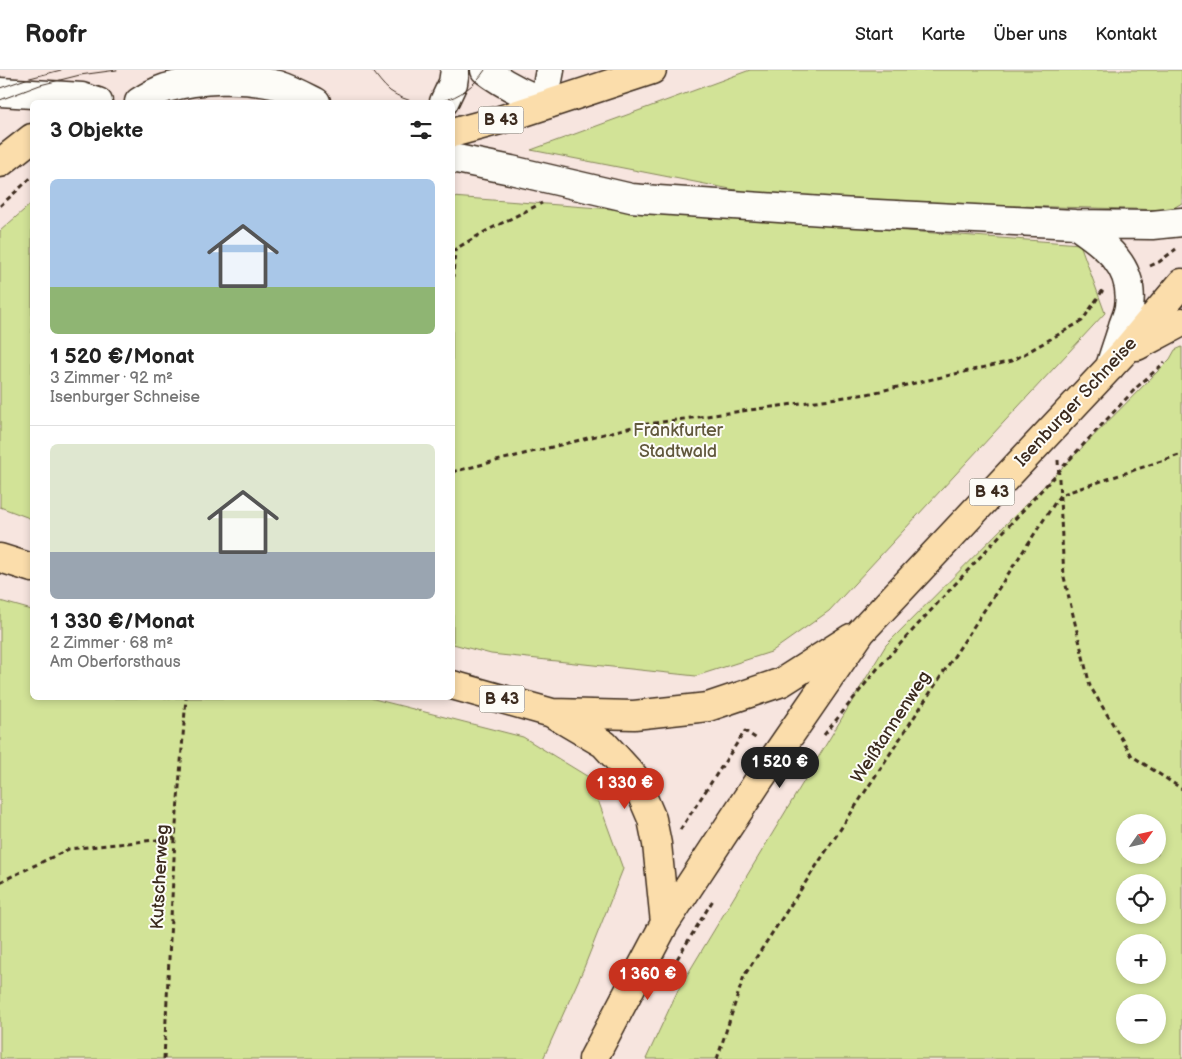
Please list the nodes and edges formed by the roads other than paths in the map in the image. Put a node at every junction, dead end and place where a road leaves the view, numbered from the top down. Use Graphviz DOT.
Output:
graph roads {
  1 [pos="455,70"];
  2 [pos="485,70"];
  3 [pos="550,70"];
  4 [pos="652,70"];
  5 [pos="0,92"];
  6 [pos="92,100"];
  7 [pos="142,100"];
  8 [pos="312,100"];
  9 [pos="445,100"];
  10 [pos="548,104"];
  11 [pos="455,132"];
  12 [pos="30,140"];
  13 [pos="455,159"];
  14 [pos="0,163"];
  15 [pos="1075,224"];
  16 [pos="1181,233"];
  17 [pos="1182,283"];
  18 [pos="1182,322"];
  19 [pos="1117,360"];
  20 [pos="0,558"];
  21 [pos="30,567"];
  22 [pos="861,632"];
  23 [pos="455,686"];
  24 [pos="552,713"];
  25 [pos="665,923"];
  26 [pos="593,1059"];
  1 -- 9 [label="street"];
  2 -- 10 [label="street"];
  3 -- 10 [label="street"];
  4 -- 10 [label="main road, B 43"];
  5 -- 6 [label="street"];
  7 -- 8 [label="street"];
  10 -- 11 [label="main road, B 43"];
  12 -- 14 [label="main road"];
  13 -- 15 [label="street"];
  15 -- 16 [label="street"];
  15 -- 19 [label="street"];
  17 -- 19 [label="main road, Isenburger Schneise / B 43"];
  18 -- 19 [label="main road"];
  19 -- 22 [label="main road, Isenburger Schneise / B 43"];
  20 -- 21 [label="main road"];
  22 -- 24 [label="main road, B 43"];
  22 -- 25 [label="main road, Isenburger Schneise"];
  23 -- 24 [label="main road, B 43"];
  24 -- 25 [label="main road"];
  25 -- 26 [label="main road, Isenburger Schneise"];
}
